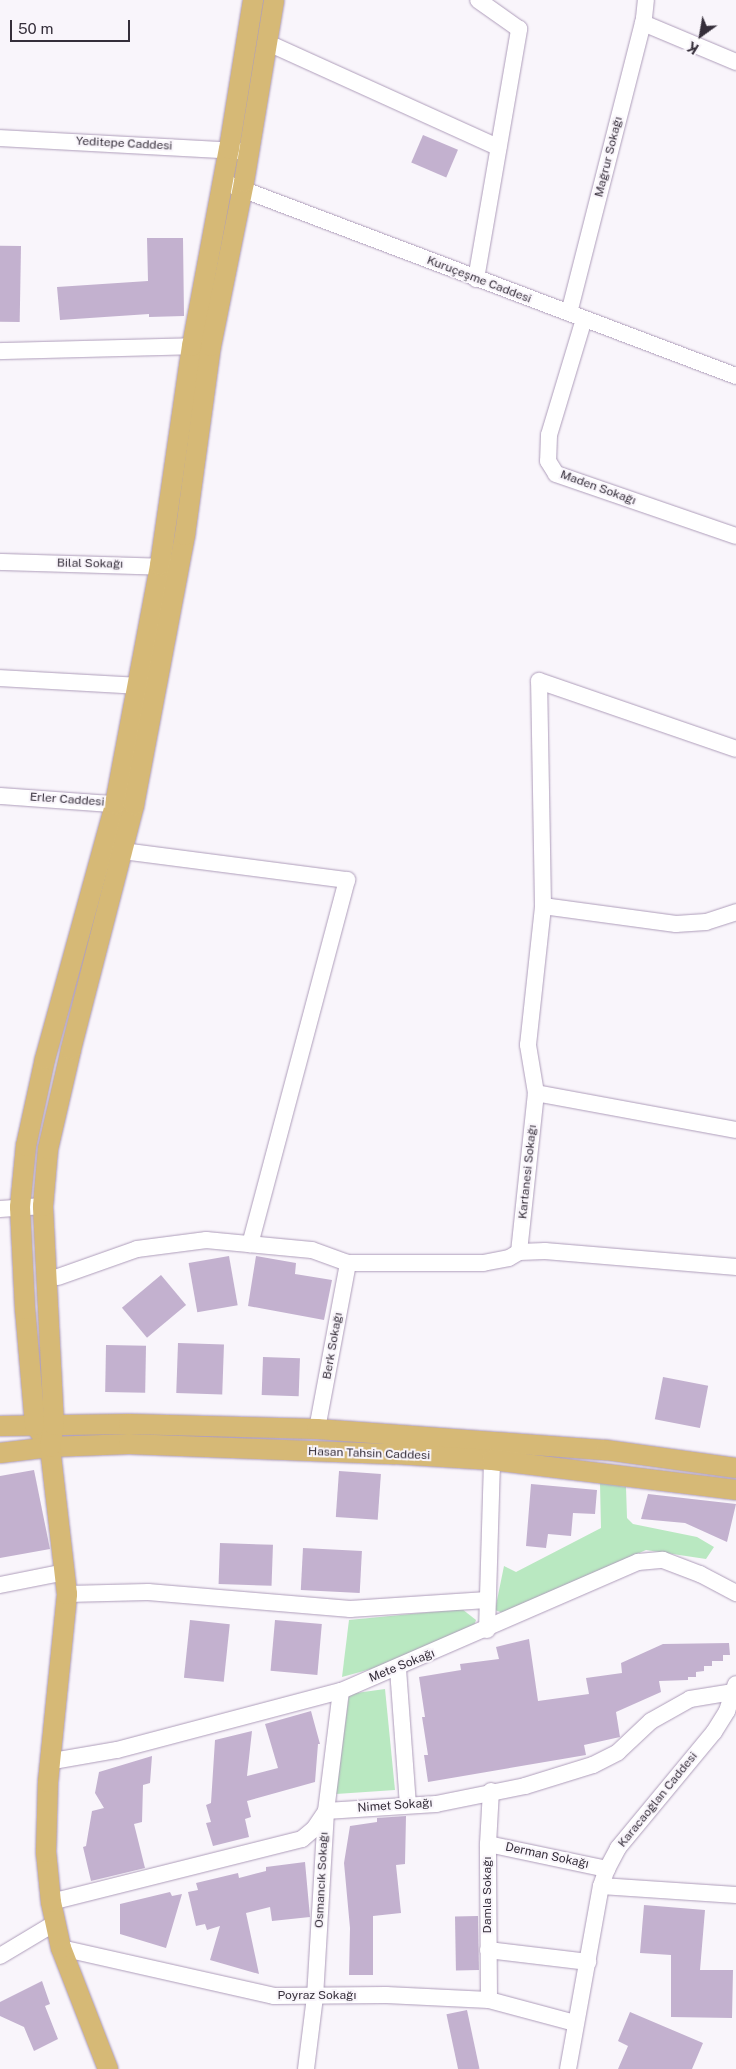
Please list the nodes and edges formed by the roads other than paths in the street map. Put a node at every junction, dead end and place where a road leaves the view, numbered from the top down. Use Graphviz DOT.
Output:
graph roads {
  1 [pos="253,0"];
  2 [pos="274,0"];
  3 [pos="478,0"];
  4 [pos="646,0"];
  5 [pos="643,23"];
  6 [pos="266,42"];
  7 [pos="736,62"];
  8 [pos="0,138"];
  9 [pos="498,147"];
  10 [pos="239,151"];
  11 [pos="222,182"];
  12 [pos="243,189"];
  13 [pos="476,279"];
  14 [pos="569,313"];
  15 [pos="584,319"];
  16 [pos="201,346"];
  17 [pos="0,351"];
  18 [pos="736,376"];
  19 [pos="736,536"];
  20 [pos="0,562"];
  21 [pos="169,566"];
  22 [pos="0,678"];
  23 [pos="137,686"];
  24 [pos="736,749"];
  25 [pos="0,796"];
  26 [pos="125,804"];
  27 [pos="123,851"];
  28 [pos="543,906"];
  29 [pos="736,912"];
  30 [pos="536,1093"];
  31 [pos="736,1130"];
  32 [pos="43,1206"];
  33 [pos="20,1207"];
  34 [pos="0,1209"];
  35 [pos="250,1244"];
  36 [pos="519,1252"];
  37 [pos="348,1263"];
  38 [pos="736,1267"];
  39 [pos="58,1277"];
  40 [pos="44,1425"];
  41 [pos="0,1426"];
  42 [pos="318,1429"];
  43 [pos="50,1446"];
  44 [pos="0,1453"];
  45 [pos="492,1460"];
  46 [pos="736,1468"];
  47 [pos="736,1490"];
  48 [pos="65,1572"];
  49 [pos="0,1585"];
  50 [pos="736,1593"];
  51 [pos="67,1594"];
  52 [pos="487,1600"];
  53 [pos="487,1630"];
  54 [pos="398,1669"];
  55 [pos="734,1688"];
  56 [pos="341,1691"];
  57 [pos="53,1761"];
  58 [pos="491,1791"];
  59 [pos="408,1804"];
  60 [pos="326,1811"];
  61 [pos="488,1844"];
  62 [pos="607,1869"];
  63 [pos="601,1886"];
  64 [pos="736,1895"];
  65 [pos="51,1902"];
  66 [pos="55,1923"];
  67 [pos="61,1948"];
  68 [pos="488,1950"];
  69 [pos="0,1956"];
  70 [pos="588,1962"];
  71 [pos="315,1997"];
  72 [pos="489,2000"];
  73 [pos="575,2023"];
  74 [pos="108,2069"];
  75 [pos="306,2069"];
  76 [pos="568,2069"];
  1 -- 10 [label="main road"];
  2 -- 6 [label="main road"];
  3 -- 9 [label="street"];
  4 -- 5 [label="street, Mağrur Sokağı"];
  5 -- 7 [label="street"];
  5 -- 14 [label="street, Mağrur Sokağı"];
  6 -- 9 [label="street"];
  6 -- 10 [label="main road"];
  8 -- 10 [label="street, Yeditepe Caddesi"];
  9 -- 13 [label="street"];
  10 -- 11 [label="main road"];
  10 -- 12 [label="main road"];
  11 -- 12 [label="street, Kuruçeşme Caddesi"];
  11 -- 16 [label="main road"];
  12 -- 13 [label="street, Kuruçeşme Caddesi"];
  12 -- 16 [label="main road"];
  13 -- 14 [label="street, Kuruçeşme Caddesi"];
  14 -- 15 [label="street, Kuruçeşme Caddesi"];
  15 -- 18 [label="street, Kuruçeşme Caddesi"];
  15 -- 19 [label="street, Maden Sokağı"];
  16 -- 17 [label="street"];
  16 -- 21 [label="main road"];
  20 -- 21 [label="street, Bilal Sokağı"];
  21 -- 23 [label="main road"];
  21 -- 26 [label="main road"];
  22 -- 23 [label="street"];
  23 -- 26 [label="main road"];
  24 -- 28 [label="street, Kartanesi Sokağı"];
  25 -- 26 [label="street, Erler Caddesi"];
  26 -- 27 [label="main road"];
  26 -- 33 [label="main road"];
  27 -- 32 [label="main road"];
  27 -- 35 [label="street"];
  28 -- 29 [label="street"];
  28 -- 30 [label="street, Kartanesi Sokağı"];
  30 -- 31 [label="street"];
  30 -- 36 [label="street, Kartanesi Sokağı"];
  32 -- 33 [label="street"];
  32 -- 40 [label="main road"];
  33 -- 34 [label="street"];
  33 -- 40 [label="main road"];
  35 -- 37 [label="street"];
  35 -- 39 [label="street"];
  36 -- 37 [label="street"];
  36 -- 38 [label="street"];
  37 -- 42 [label="street, Berk Sokağı"];
  40 -- 41 [label="main road, Hasan Tahsin Caddesi"];
  40 -- 42 [label="main road, Hasan Tahsin Caddesi"];
  40 -- 43 [label="main road"];
  42 -- 46 [label="main road, Hasan Tahsin Caddesi"];
  43 -- 44 [label="main road, Hasan Tahsin Caddesi"];
  43 -- 45 [label="main road, Hasan Tahsin Caddesi"];
  43 -- 48 [label="main road"];
  45 -- 47 [label="main road, Hasan Tahsin Caddesi"];
  45 -- 52 [label="street"];
  48 -- 49 [label="street"];
  48 -- 51 [label="main road"];
  50 -- 53 [label="street, Mete Sokağı"];
  51 -- 52 [label="street"];
  51 -- 57 [label="main road"];
  52 -- 53 [label="street"];
  53 -- 54 [label="street, Mete Sokağı"];
  54 -- 56 [label="street, Mete Sokağı"];
  54 -- 59 [label="street"];
  55 -- 58 [label="street, Nimet Sokağı"];
  55 -- 62 [label="street, Karacaoğlan Caddesi"];
  56 -- 57 [label="street, Mete Sokağı"];
  56 -- 60 [label="street, Osmancık Sokağı"];
  57 -- 65 [label="main road"];
  58 -- 59 [label="street, Nimet Sokağı"];
  58 -- 61 [label="street, Damla Sokağı"];
  59 -- 60 [label="street, Nimet Sokağı"];
  60 -- 65 [label="street"];
  60 -- 71 [label="street, Osmancık Sokağı"];
  61 -- 62 [label="street, Derman Sokağı"];
  61 -- 68 [label="street, Damla Sokağı"];
  62 -- 63 [label="street, Karacaoğlan Caddesi"];
  63 -- 64 [label="street"];
  63 -- 70 [label="street, Karacaoğlan Caddesi"];
  65 -- 66 [label="main road"];
  66 -- 67 [label="main road"];
  66 -- 69 [label="street"];
  67 -- 71 [label="street, Poyraz Sokağı"];
  67 -- 74 [label="main road"];
  68 -- 70 [label="street"];
  68 -- 72 [label="street, Damla Sokağı"];
  70 -- 73 [label="street, Karacaoğlan Caddesi"];
  71 -- 72 [label="street, Poyraz Sokağı"];
  71 -- 75 [label="street, Osmancık Sokağı"];
  72 -- 73 [label="street, Poyraz Sokağı"];
  73 -- 76 [label="street, Karacaoğlan Caddesi"];
}
